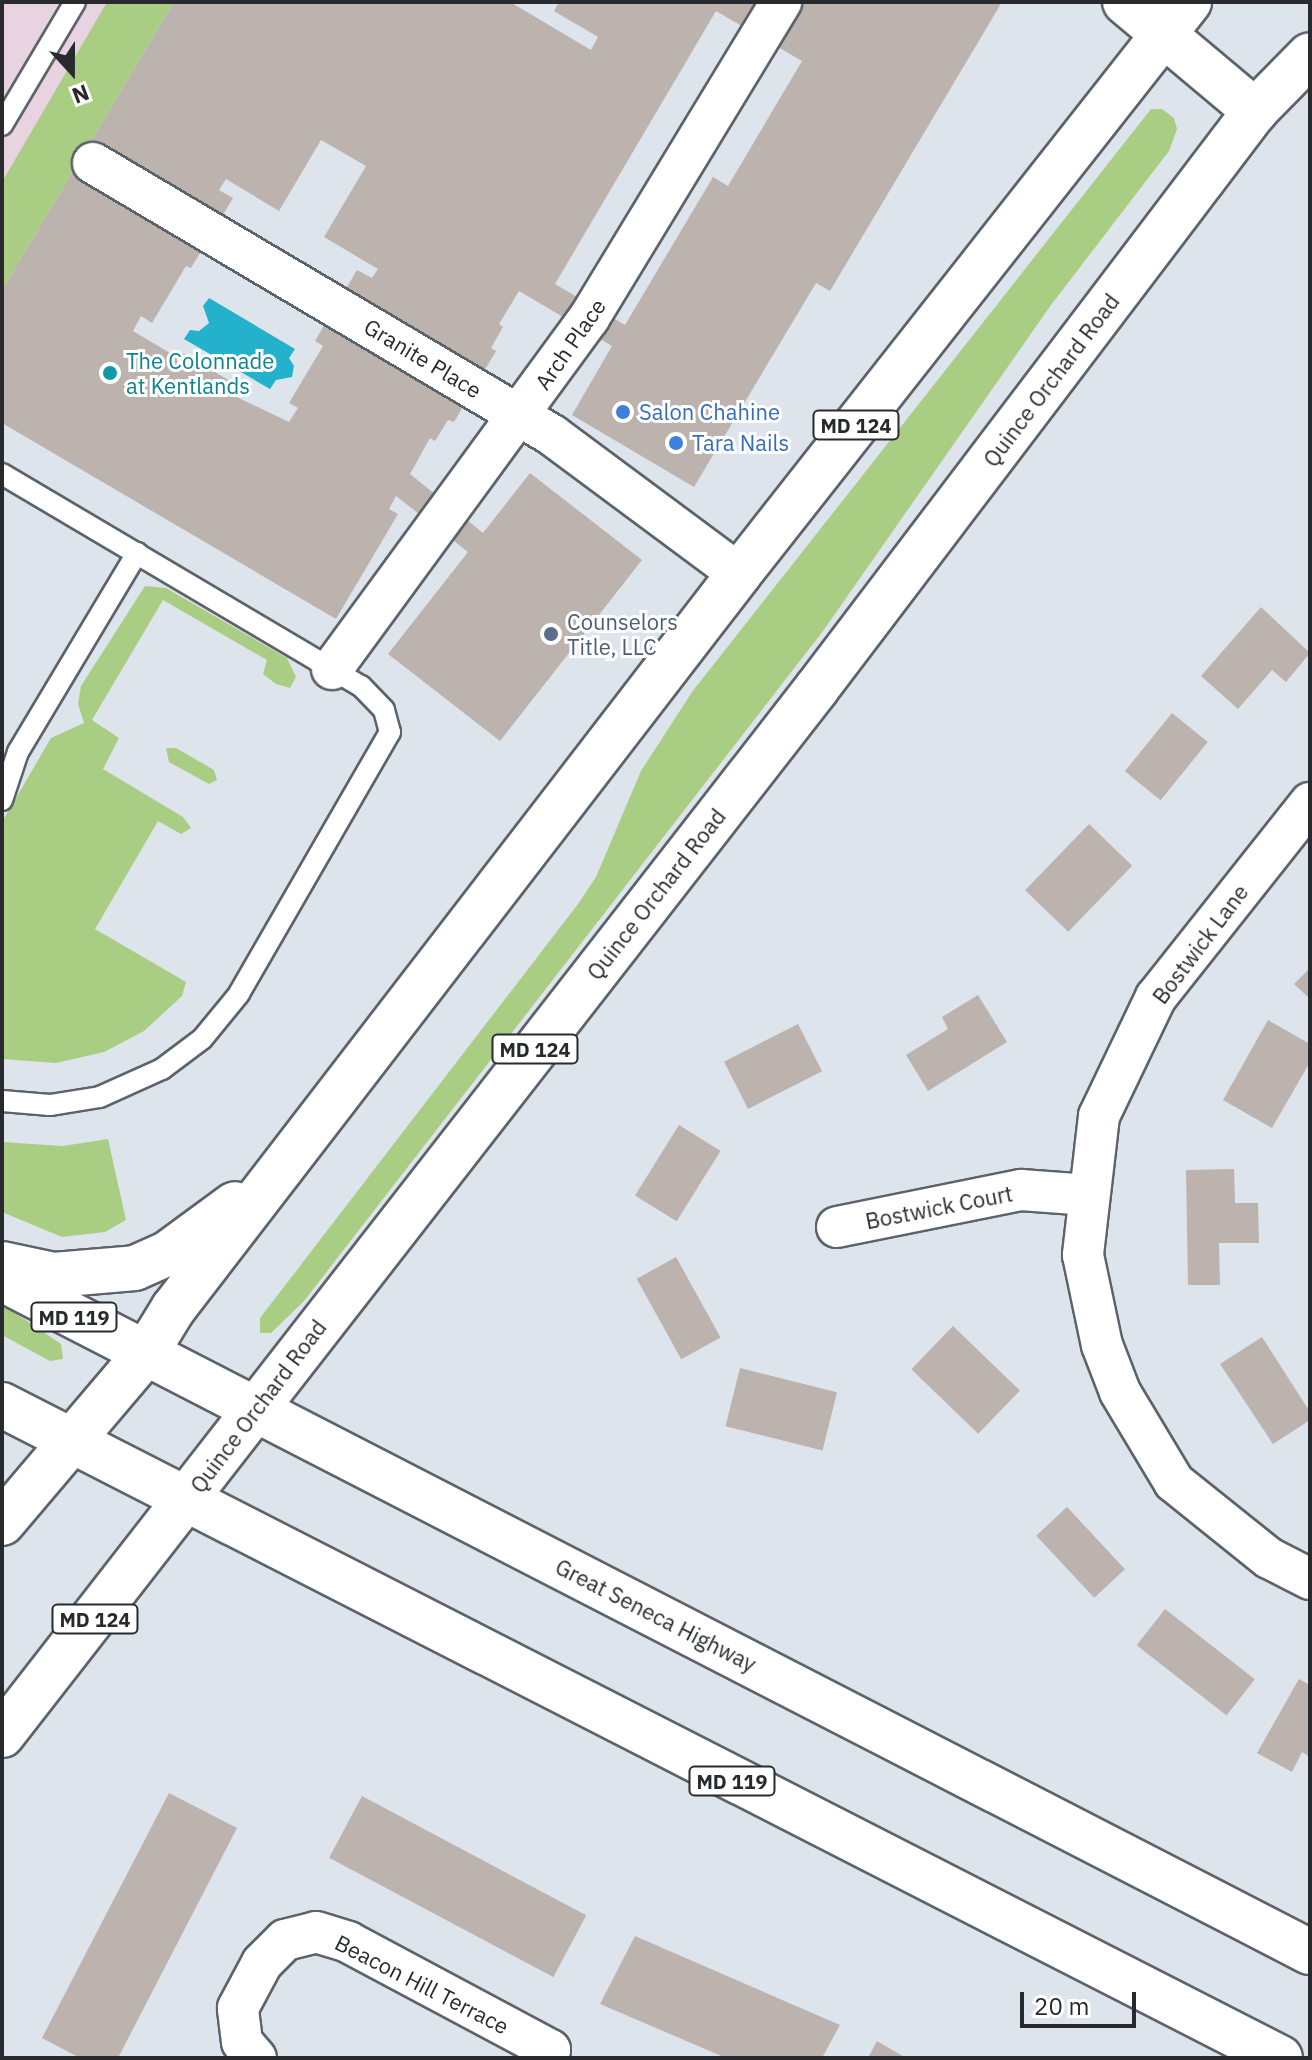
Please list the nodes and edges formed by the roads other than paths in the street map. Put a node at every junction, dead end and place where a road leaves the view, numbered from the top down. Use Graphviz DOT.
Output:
graph roads {
  1 [pos="75,2"];
  2 [pos="781,2"];
  3 [pos="1125,2"];
  4 [pos="1176,18"];
  5 [pos="1310,55"];
  6 [pos="1255,111"];
  7 [pos="2,125"];
  8 [pos="93,163"];
  9 [pos="519,415"];
  10 [pos="2,474"];
  11 [pos="137,553"];
  12 [pos="739,574"];
  13 [pos="332,669"];
  14 [pos="2,800"];
  15 [pos="1310,803"];
  16 [pos="2,1101"];
  17 [pos="290,1159"];
  18 [pos="1089,1195"];
  19 [pos="837,1227"];
  20 [pos="2,1264"];
  21 [pos="2,1279"];
  22 [pos="146,1353"];
  23 [pos="2,1405"];
  24 [pos="253,1409"];
  25 [pos="74,1444"];
  26 [pos="186,1501"];
  27 [pos="2,1523"];
  28 [pos="1310,1579"];
  29 [pos="2,1735"];
  30 [pos="1310,1952"];
  31 [pos="553,2055"];
  32 [pos="256,2058"];
  33 [pos="1280,2058"];
  1 -- 7 [label="lane"];
  2 -- 9 [label="street, Arch Place"];
  3 -- 4 [label="main road"];
  4 -- 6 [label="main road"];
  4 -- 12 [label="main road, MD 124"];
  5 -- 6 [label="main road, Quince Orchard Road / MD 124"];
  6 -- 24 [label="main road, Quince Orchard Road / MD 124"];
  8 -- 9 [label="street, Granite Place"];
  9 -- 12 [label="street, Granite Place"];
  9 -- 13 [label="street, Arch Place"];
  10 -- 11 [label="lane"];
  11 -- 13 [label="lane"];
  11 -- 14 [label="lane"];
  12 -- 17 [label="main road, MD 124"];
  13 -- 16 [label="lane"];
  15 -- 18 [label="street, Bostwick Lane"];
  17 -- 20 [label="main road"];
  17 -- 22 [label="main road, MD 124"];
  18 -- 19 [label="street, Bostwick Court"];
  18 -- 28 [label="street, Bostwick Lane"];
  21 -- 22 [label="main road, Great Seneca Highway / MD 119"];
  22 -- 24 [label="main road, Great Seneca Highway / MD 119"];
  22 -- 25 [label="main road, MD 124"];
  23 -- 25 [label="main road, MD 119"];
  24 -- 26 [label="main road, Quince Orchard Road / MD 124"];
  24 -- 30 [label="main road, Great Seneca Highway / MD 119"];
  25 -- 26 [label="main road, MD 119"];
  25 -- 27 [label="main road, MD 124"];
  26 -- 29 [label="main road, Quince Orchard Road / MD 124"];
  26 -- 33 [label="main road, MD 119"];
  31 -- 32 [label="street, Beacon Hill Terrace"];
}
